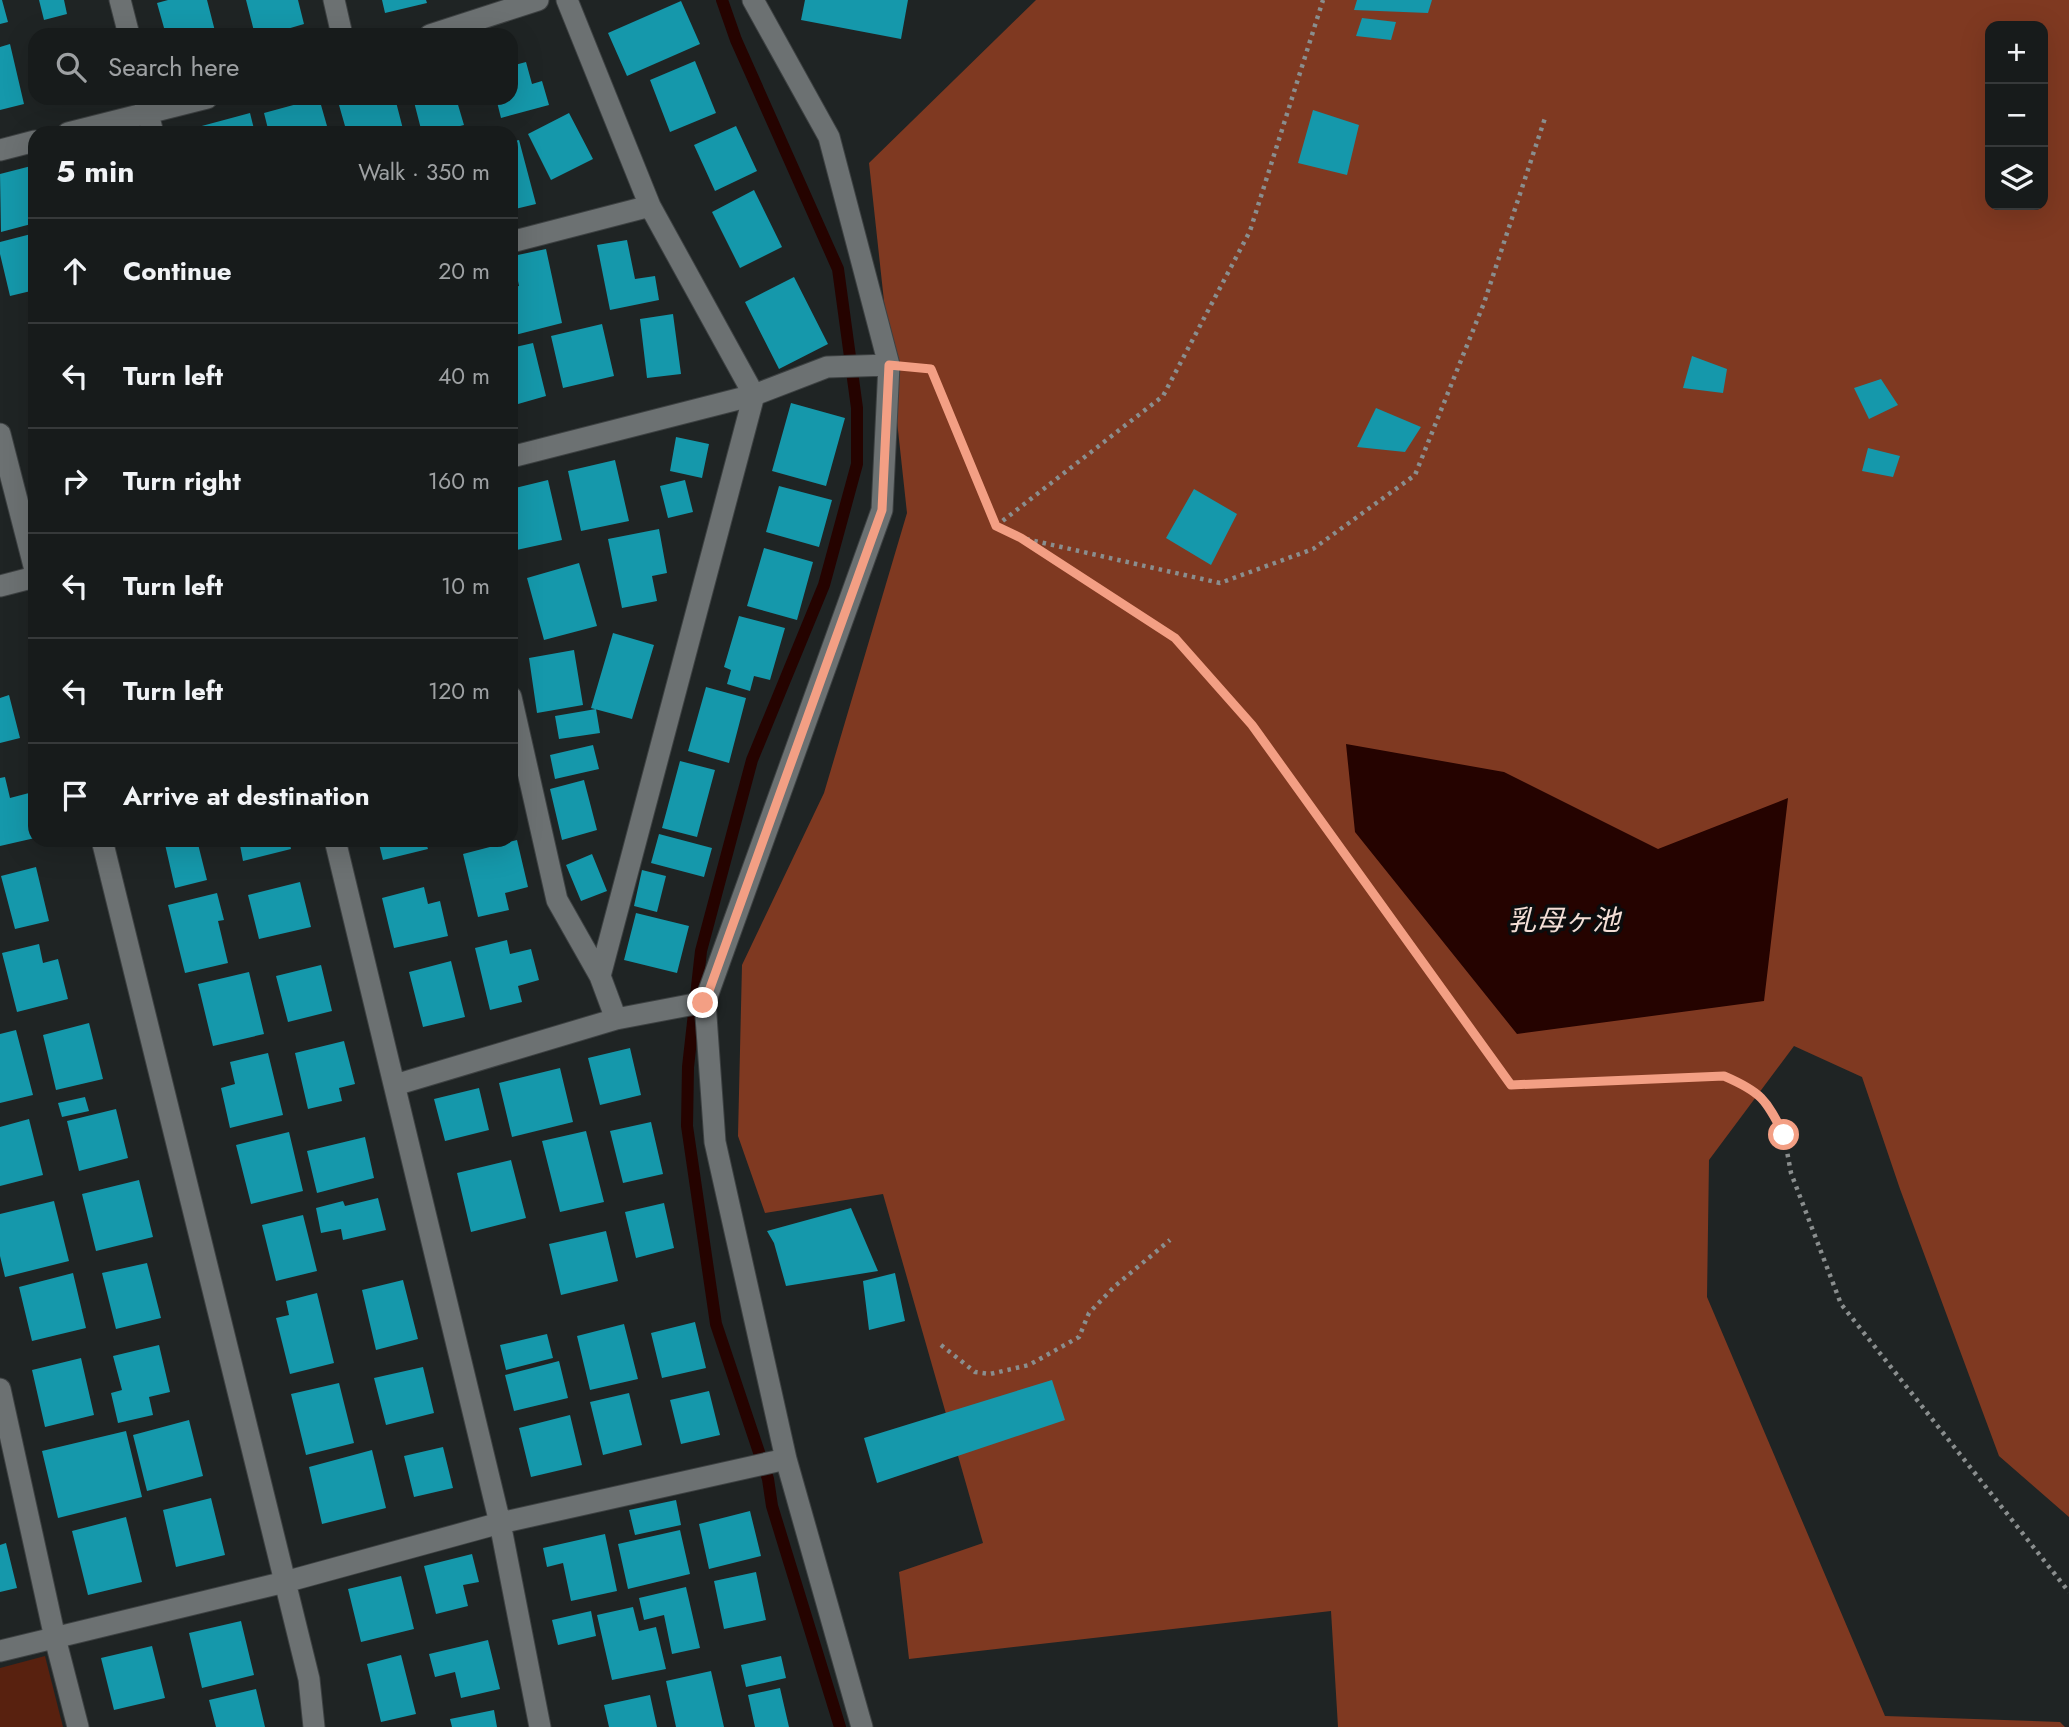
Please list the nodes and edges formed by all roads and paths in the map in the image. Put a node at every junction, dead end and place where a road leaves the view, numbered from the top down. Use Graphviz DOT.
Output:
graph roads {
  1 [pos="120,0"];
  2 [pos="334,0"];
  3 [pos="538,0"];
  4 [pos="567,0"];
  5 [pos="753,0"];
  6 [pos="1323,0"];
  7 [pos="127,28"];
  8 [pos="340,28"];
  9 [pos="452,28"];
  10 [pos="183,105"];
  11 [pos="149,115"];
  12 [pos="1546,115"];
  13 [pos="100,126"];
  14 [pos="28,143"];
  15 [pos="0,150"];
  16 [pos="650,206"];
  17 [pos="518,240"];
  18 [pos="889,365"];
  19 [pos="754,395"];
  20 [pos="0,434"];
  21 [pos="518,455"];
  22 [pos="996,526"];
  23 [pos="1021,538"];
  24 [pos="28,543"];
  25 [pos="28,579"];
  26 [pos="0,586"];
  27 [pos="518,728"];
  28 [pos="104,847"];
  29 [pos="337,847"];
  30 [pos="600,976"];
  31 [pos="704,1002"];
  32 [pos="615,1019"];
  33 [pos="395,1085"];
  34 [pos="1170,1240"];
  35 [pos="941,1345"];
  36 [pos="0,1389"];
  37 [pos="785,1460"];
  38 [pos="500,1523"];
  39 [pos="285,1582"];
  40 [pos="2069,1592"];
  41 [pos="55,1638"];
  42 [pos="0,1651"];
  43 [pos="78,1727"];
  44 [pos="314,1727"];
  45 [pos="540,1727"];
  46 [pos="862,1727"];
  1 -- 7 [label="street"];
  2 -- 8 [label="street"];
  3 -- 9 [label="street"];
  4 -- 16 [label="street"];
  5 -- 18 [label="street"];
  6 -- 22 [label="path"];
  10 -- 11 [label="street"];
  11 -- 13 [label="street"];
  12 -- 23 [label="path"];
  14 -- 15 [label="street"];
  16 -- 17 [label="street"];
  16 -- 19 [label="street"];
  18 -- 19 [label="street"];
  18 -- 22 [label="path"];
  18 -- 31 [label="street"];
  19 -- 21 [label="street"];
  19 -- 30 [label="street"];
  20 -- 24 [label="street"];
  22 -- 23 [label="path"];
  23 -- 40 [label="path"];
  25 -- 26 [label="street"];
  27 -- 30 [label="street"];
  28 -- 39 [label="street"];
  29 -- 33 [label="street"];
  30 -- 32 [label="street"];
  31 -- 32 [label="street"];
  31 -- 37 [label="street"];
  32 -- 33 [label="street"];
  33 -- 38 [label="street"];
  34 -- 35 [label="path"];
  36 -- 41 [label="street"];
  37 -- 38 [label="street"];
  37 -- 46 [label="street"];
  38 -- 39 [label="street"];
  38 -- 45 [label="street"];
  39 -- 41 [label="street"];
  39 -- 44 [label="street"];
  41 -- 42 [label="street"];
  41 -- 43 [label="street"];
}
